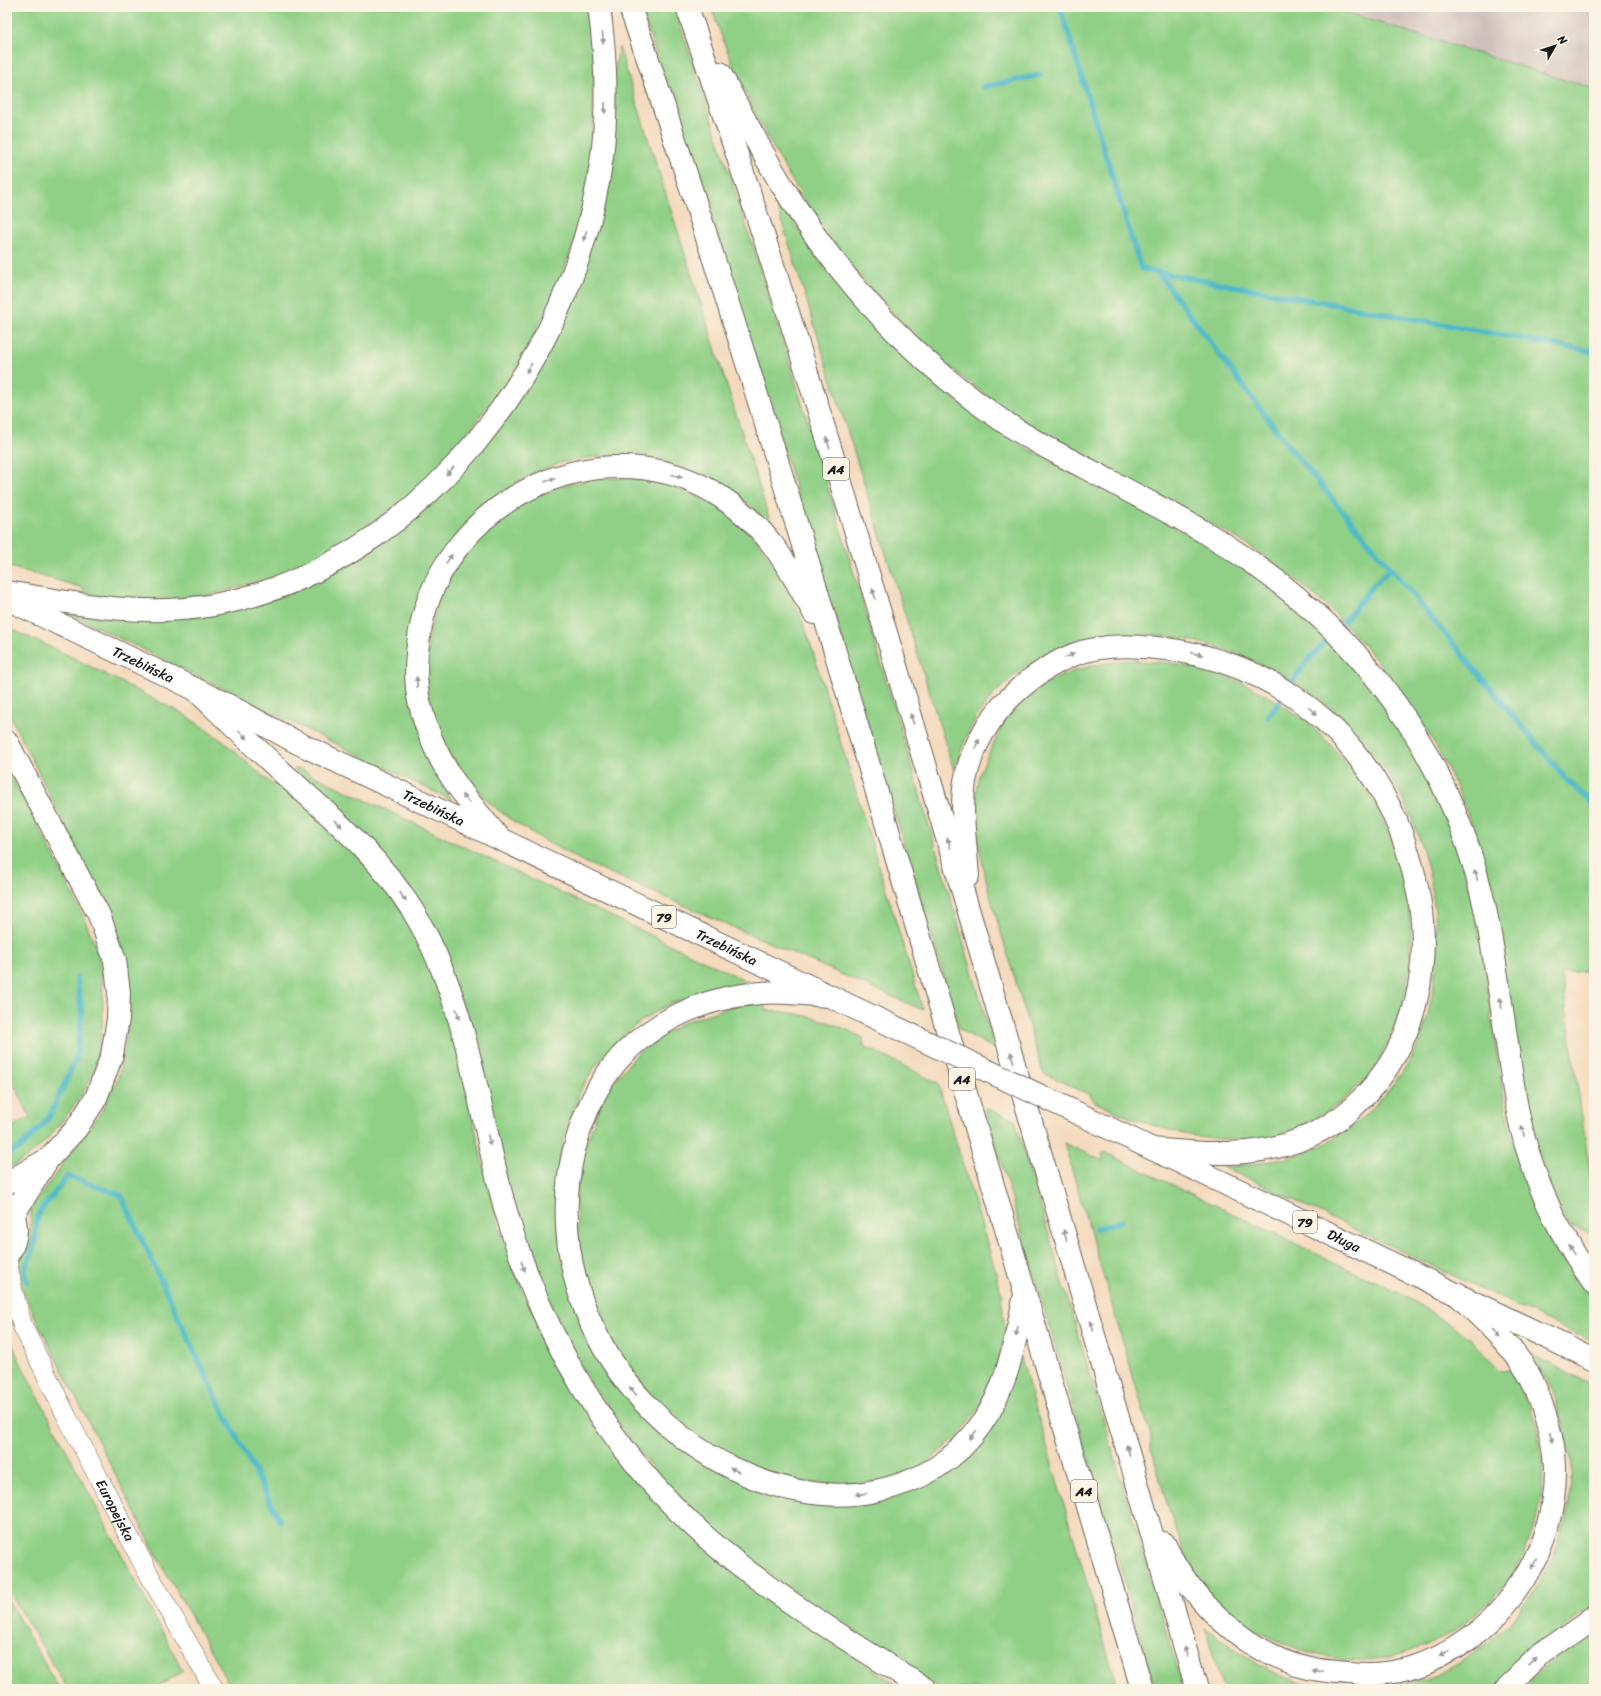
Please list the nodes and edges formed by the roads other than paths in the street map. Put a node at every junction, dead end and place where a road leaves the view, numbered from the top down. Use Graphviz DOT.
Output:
graph roads {
  1 [pos="599,7"];
  2 [pos="630,7"];
  3 [pos="689,13"];
  4 [pos="7,592"];
  5 [pos="7,599"];
  6 [pos="834,648"];
  7 [pos="195,689"];
  8 [pos="7,742"];
  9 [pos="500,839"];
  10 [pos="972,921"];
  11 [pos="829,996"];
  12 [pos="1094,1121"];
  13 [pos="1152,1149"];
  14 [pos="48,1159"];
  15 [pos="7,1183"];
  16 [pos="10,1209"];
  17 [pos="7,1258"];
  18 [pos="1594,1282"];
  19 [pos="1025,1293"];
  20 [pos="1458,1295"];
  21 [pos="7,1308"];
  22 [pos="23,1327"];
  23 [pos="1594,1360"];
  24 [pos="1139,1488"];
  25 [pos="1594,1617"];
  26 [pos="214,1689"];
  27 [pos="925,1689"];
  28 [pos="1142,1689"];
  29 [pos="1197,1689"];
  30 [pos="1505,1689"];
  1 -- 4 [label="main road, one-way"];
  2 -- 6 [label="main road, A4"];
  10 -- 3 [label="main road, A4, one-way"];
  18 -- 3 [label="main road, one-way"];
  5 -- 7 [label="main road, Trzebińska / 79"];
  9 -- 6 [label="main road, one-way"];
  6 -- 19 [label="main road, A4"];
  7 -- 9 [label="main road, Trzebińska / 79"];
  7 -- 27 [label="main road, one-way"];
  8 -- 14 [label="main road"];
  9 -- 11 [label="main road, Trzebińska / 79"];
  10 -- 13 [label="main road, one-way"];
  24 -- 10 [label="main road, A4, one-way"];
  11 -- 12 [label="main road, Trzebińska / 79, bridge"];
  19 -- 11 [label="main road, one-way"];
  12 -- 13 [label="main road, Długa / 79"];
  13 -- 20 [label="main road, Długa / 79"];
  14 -- 15 [label="main road"];
  14 -- 16 [label="main road"];
  16 -- 17 [label="main road"];
  17 -- 22 [label="street, Europejska"];
  19 -- 28 [label="main road, A4"];
  20 -- 23 [label="main road, Długa / 79"];
  20 -- 24 [label="main road, one-way"];
  21 -- 22 [label="street, Europejska"];
  22 -- 26 [label="street, Europejska"];
  29 -- 24 [label="main road, A4, one-way"];
  30 -- 25 [label="main road, one-way"];
}
